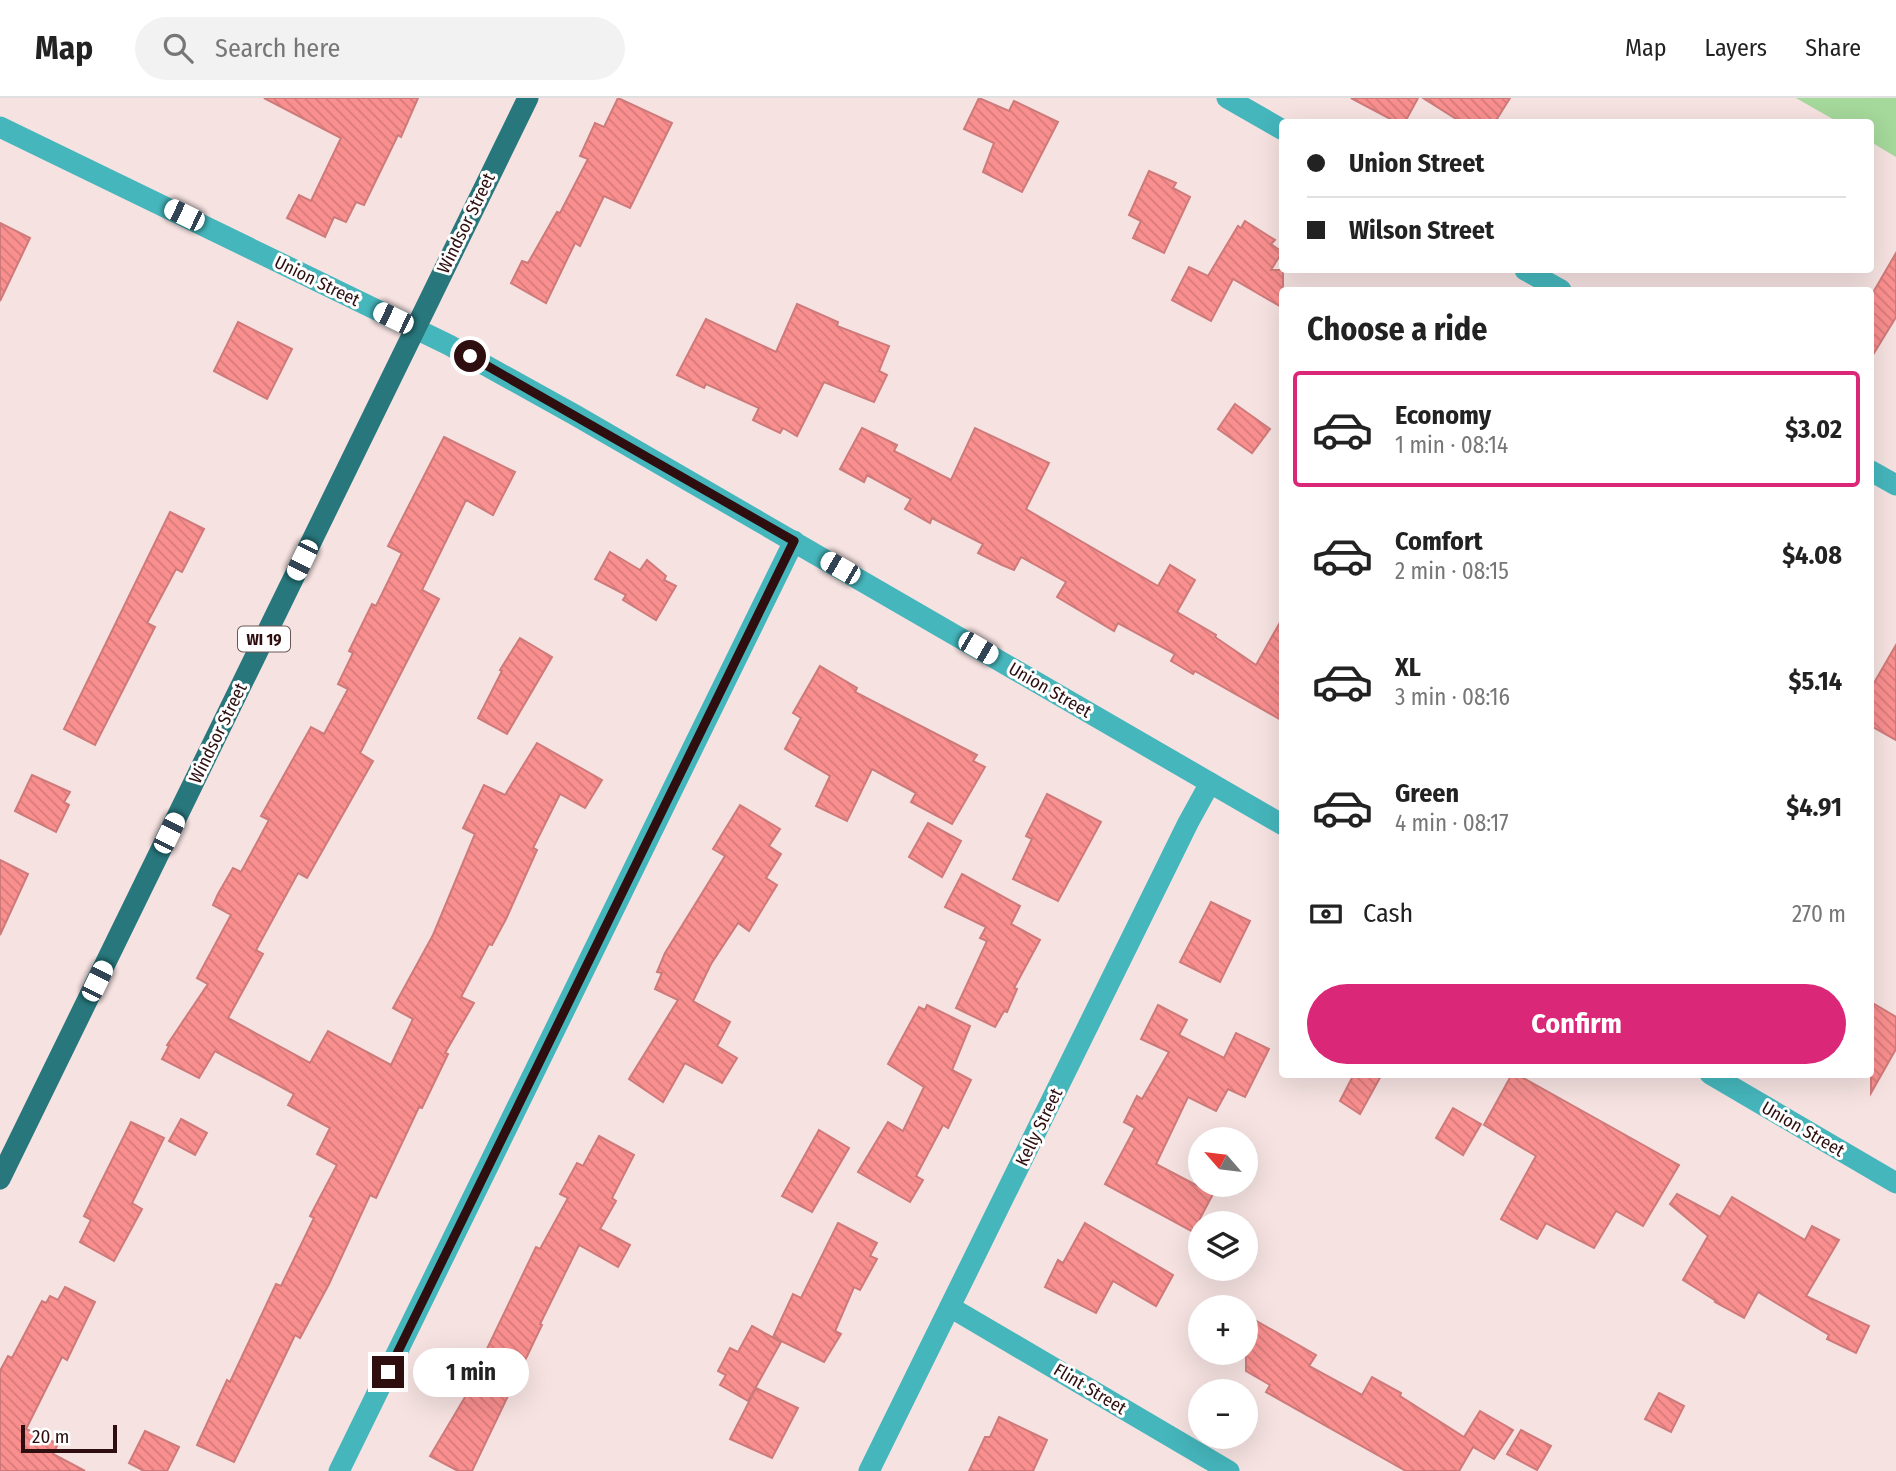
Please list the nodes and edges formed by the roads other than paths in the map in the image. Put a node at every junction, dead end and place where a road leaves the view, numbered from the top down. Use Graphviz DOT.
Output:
graph roads {
  1 [pos="528,98"];
  2 [pos="1227,98"];
  3 [pos="0,127"];
  4 [pos="1279,128"];
  5 [pos="1530,273"];
  6 [pos="1556,287"];
  7 [pos="415,329"];
  8 [pos="1874,473"];
  9 [pos="1896,485"];
  10 [pos="794,541"];
  11 [pos="1210,783"];
  12 [pos="1279,823"];
  13 [pos="1717,1078"];
  14 [pos="0,1180"];
  15 [pos="1896,1183"];
  16 [pos="950,1307"];
  17 [pos="340,1471"];
  18 [pos="869,1471"];
  19 [pos="1229,1471"];
  1 -- 7 [label="main road, Windsor Street / WI 19"];
  2 -- 4 [label="street"];
  3 -- 7 [label="street, Union Street"];
  5 -- 6 [label="street"];
  7 -- 10 [label="street, Union Street"];
  7 -- 14 [label="main road, Windsor Street / WI 19"];
  8 -- 9 [label="street"];
  10 -- 11 [label="street, Union Street"];
  10 -- 17 [label="street"];
  11 -- 12 [label="street, Union Street"];
  11 -- 16 [label="street, Kelly Street"];
  13 -- 15 [label="street, Union Street"];
  16 -- 18 [label="street, Kelly Street"];
  16 -- 19 [label="street, Flint Street"];
}
